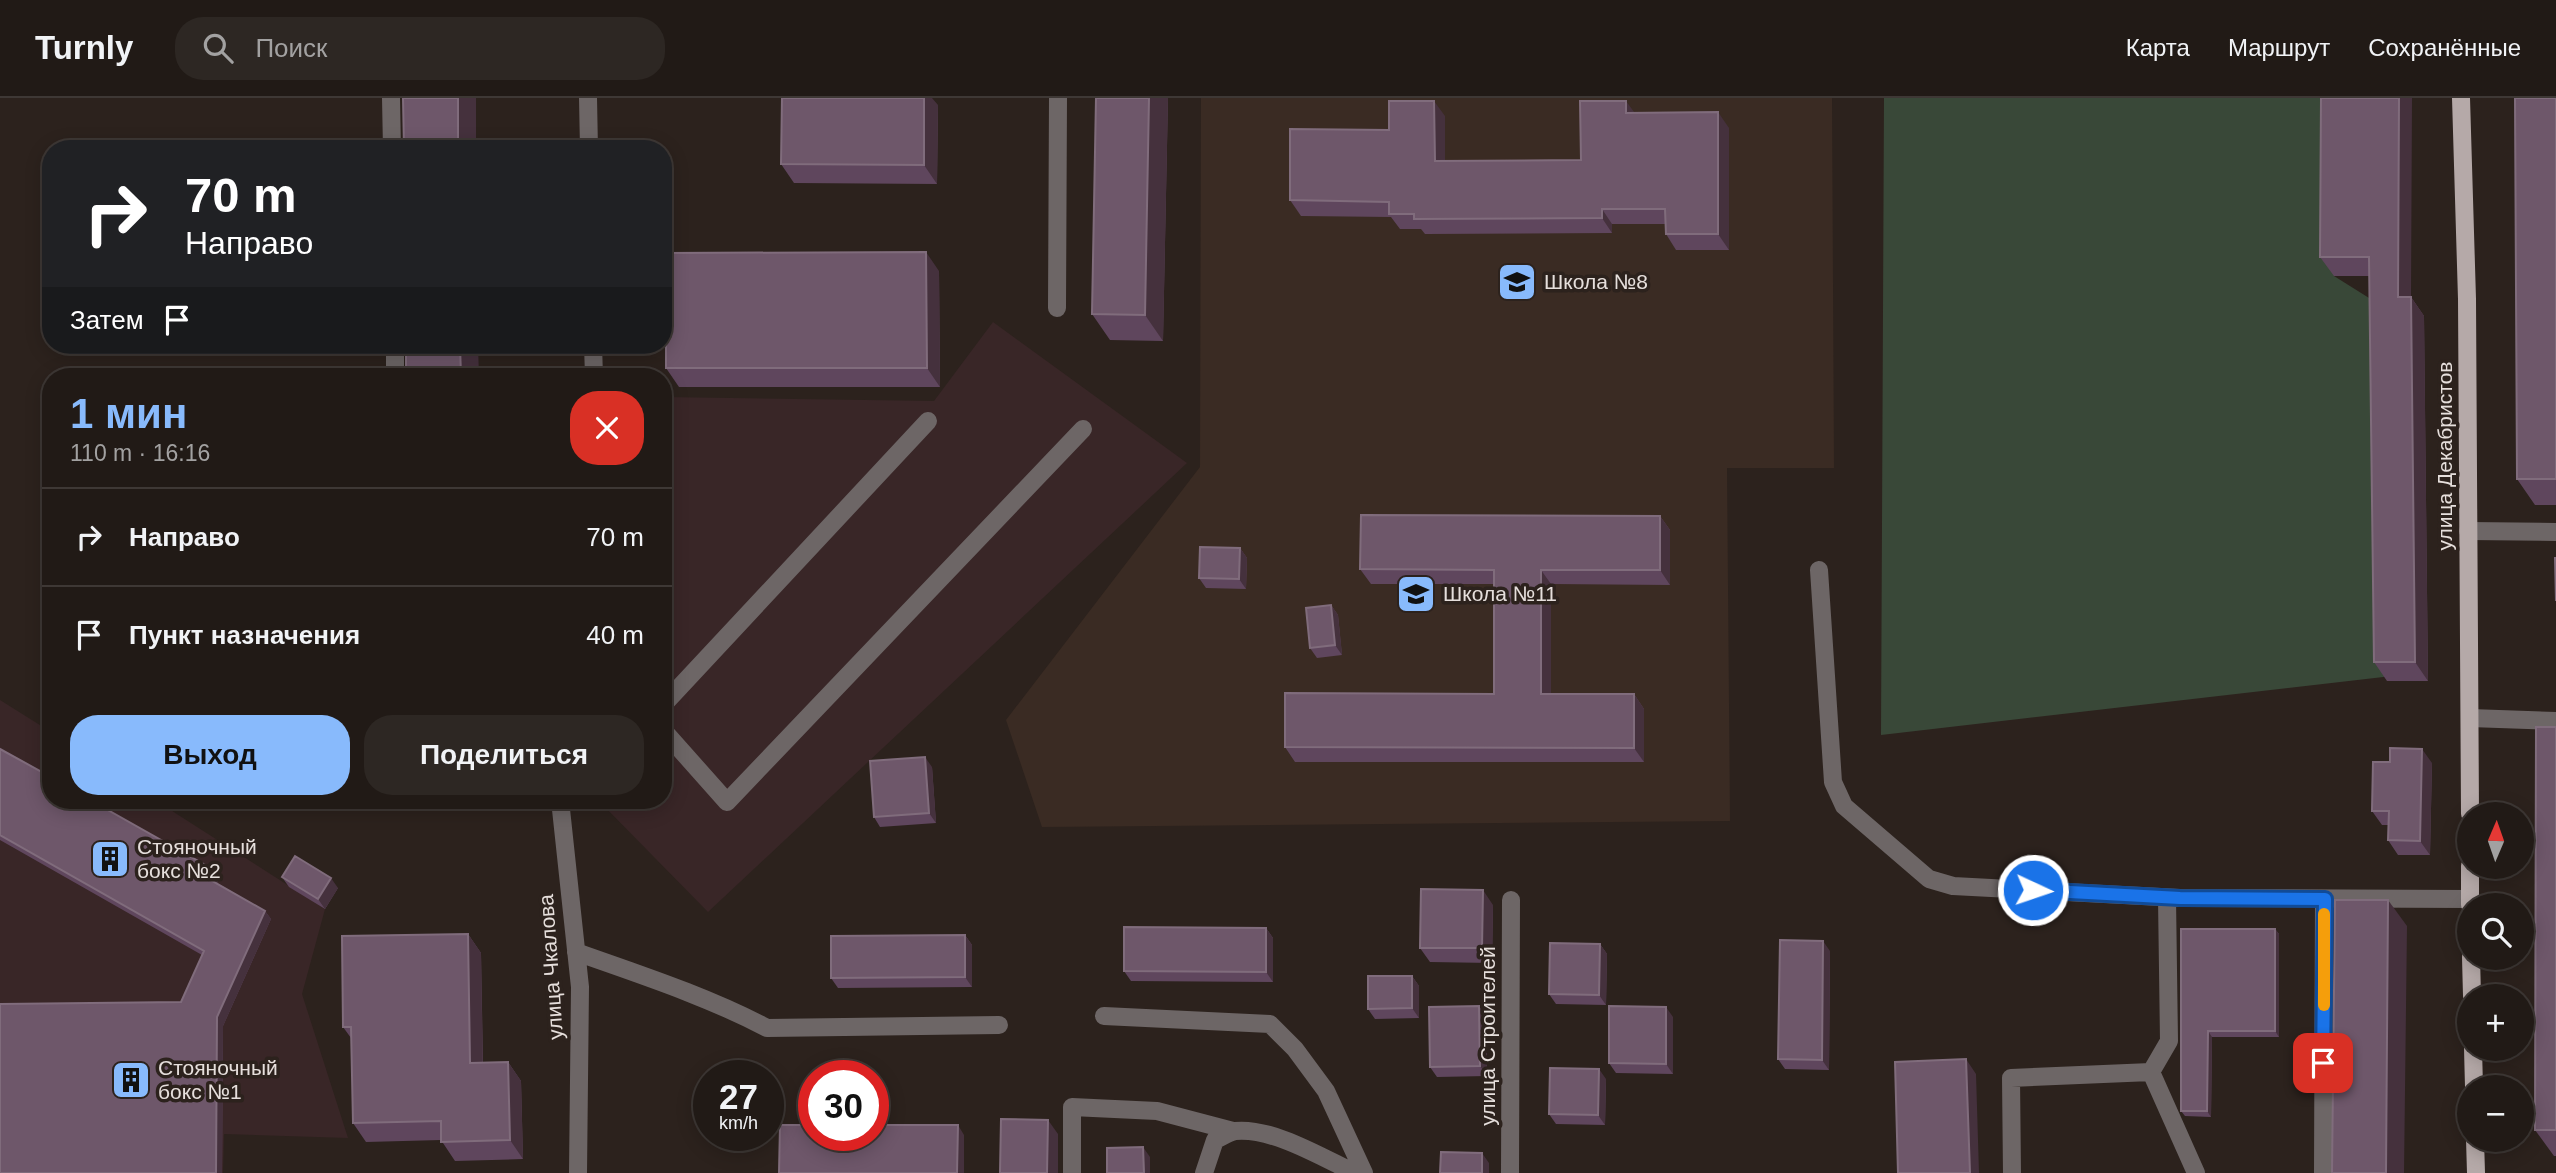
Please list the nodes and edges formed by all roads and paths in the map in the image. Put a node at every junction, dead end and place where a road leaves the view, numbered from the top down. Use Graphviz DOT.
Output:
graph roads {
  1 [pos="391,98"];
  2 [pos="588,98"];
  3 [pos="1058,98"];
  4 [pos="2461,98"];
  5 [pos="392,140"];
  6 [pos="589,140"];
  7 [pos="1057,308"];
  8 [pos="928,421"];
  9 [pos="1083,429"];
  10 [pos="2468,531"];
  11 [pos="2556,532"];
  12 [pos="1819,569"];
  13 [pos="672,695"];
  14 [pos="2470,718"];
  15 [pos="2556,721"];
  16 [pos="672,740"];
  17 [pos="2470,802"];
  18 [pos="561,809"];
  19 [pos="2167,898"];
  20 [pos="2325,899"];
  21 [pos="1511,900"];
  22 [pos="2457,902"];
  23 [pos="576,952"];
  24 [pos="1104,1016"];
  25 [pos="999,1025"];
  26 [pos="2151,1072"];
  27 [pos="1233,1131"];
  28 [pos="2475,1152"];
  29 [pos="578,1173"];
  30 [pos="1072,1173"];
  31 [pos="1204,1173"];
  32 [pos="1355,1173"];
  33 [pos="1364,1173"];
  34 [pos="1510,1173"];
  35 [pos="2012,1173"];
  36 [pos="2196,1173"];
  37 [pos="2323,1173"];
  38 [pos="2476,1173"];
  1 -- 5 [label="street"];
  2 -- 6 [label="street"];
  3 -- 7 [label="street"];
  4 -- 10 [label="main road, улица Декабристов"];
  8 -- 13 [label="street"];
  9 -- 16 [label="street"];
  10 -- 11 [label="street"];
  10 -- 14 [label="main road, улица Декабристов"];
  12 -- 19 [label="street"];
  14 -- 15 [label="street"];
  14 -- 17 [label="main road, улица Декабристов"];
  18 -- 23 [label="street, улица Чкалова"];
  19 -- 20 [label="street"];
  19 -- 26 [label="street"];
  20 -- 22 [label="street"];
  20 -- 37 [label="street"];
  21 -- 34 [label="street, улица Строителей"];
  23 -- 25 [label="street"];
  23 -- 29 [label="street, улица Чкалова"];
  24 -- 33 [label="street"];
  26 -- 35 [label="street"];
  26 -- 36 [label="street"];
  27 -- 30 [label="street"];
  27 -- 31 [label="street"];
  27 -- 32 [label="street"];
  28 -- 38 [label="main road"];
}
